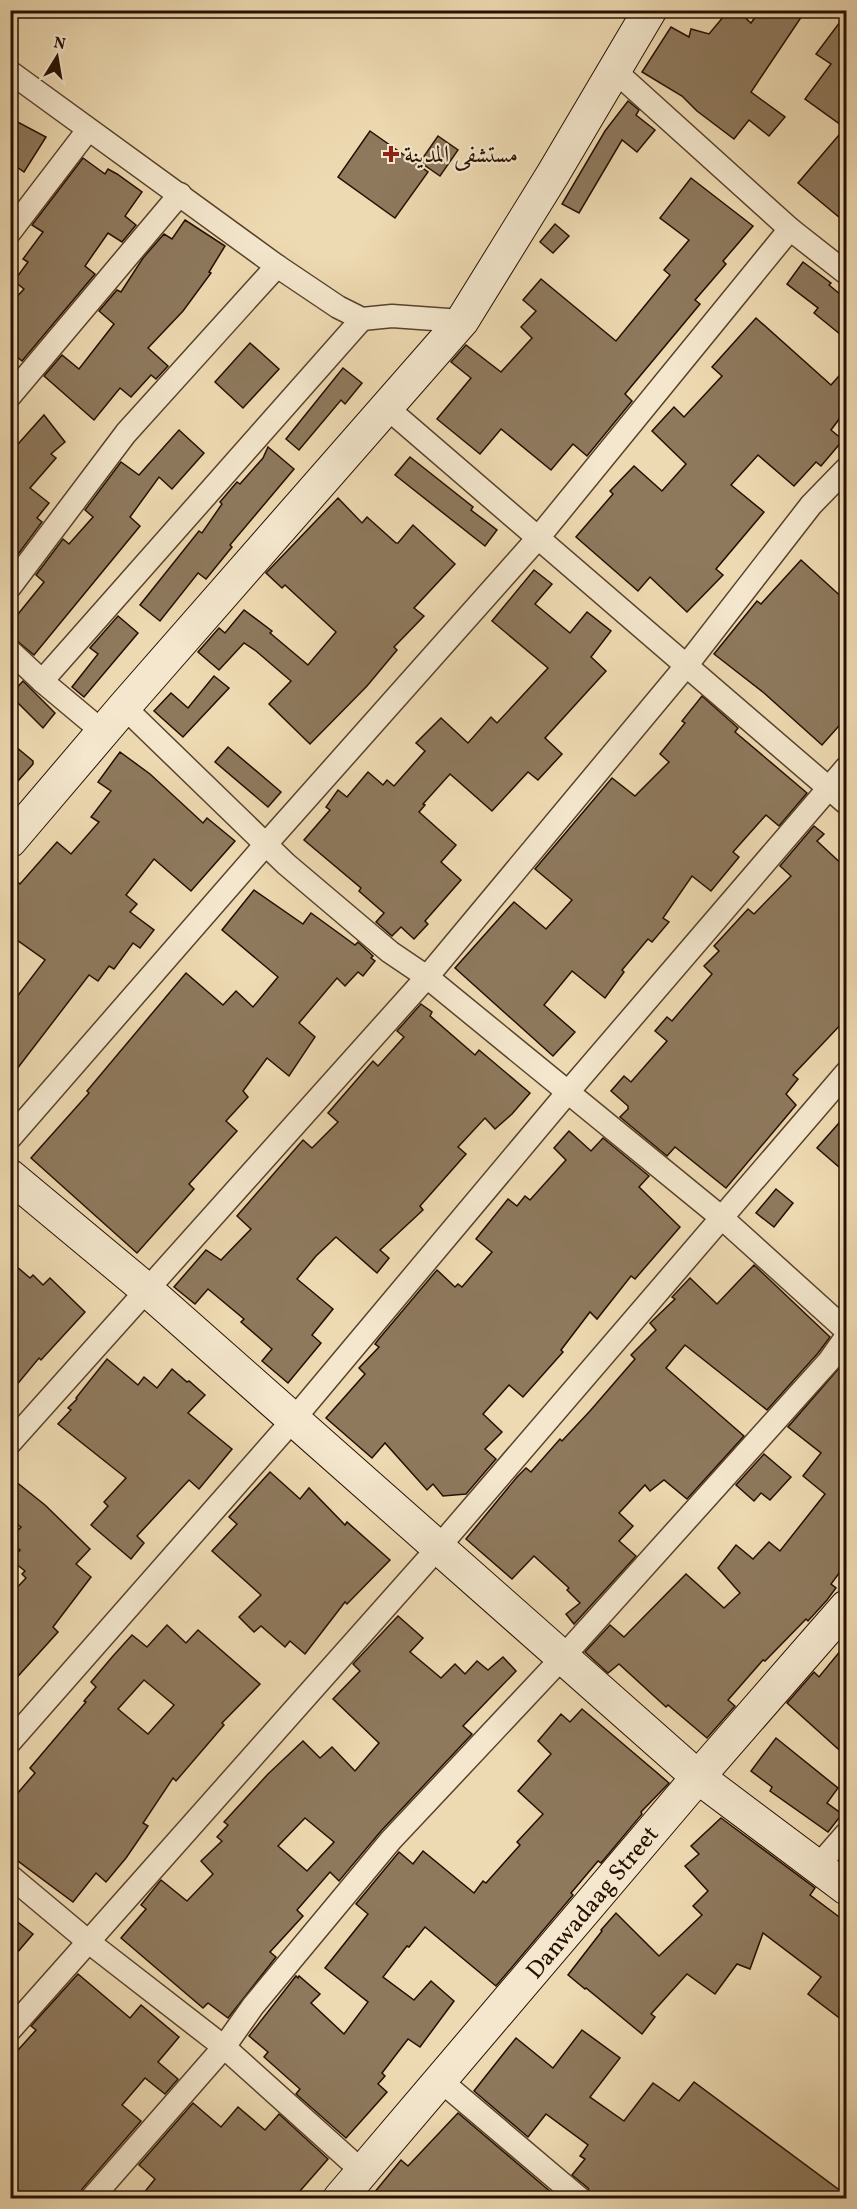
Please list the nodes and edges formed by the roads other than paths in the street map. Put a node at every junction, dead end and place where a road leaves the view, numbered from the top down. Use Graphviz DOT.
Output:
graph roads {
  1 [pos="650,10"];
  2 [pos="615,71"];
  3 [pos="10,72"];
  4 [pos="88,130"];
  5 [pos="180,194"];
  6 [pos="790,229"];
  7 [pos="10,232"];
  8 [pos="277,266"];
  9 [pos="846,273"];
  10 [pos="362,319"];
  11 [pos="462,321"];
  12 [pos="10,396"];
  13 [pos="386,406"];
  14 [pos="846,469"];
  15 [pos="538,538"];
  16 [pos="10,587"];
  17 [pos="10,651"];
  18 [pos="686,666"];
  19 [pos="42,681"];
  20 [pos="124,707"];
  21 [pos="103,732"];
  22 [pos="846,768"];
  23 [pos="829,788"];
  24 [pos="846,803"];
  25 [pos="10,841"];
  26 [pos="266,844"];
  27 [pos="427,977"];
  28 [pos="846,1073"];
  29 [pos="568,1092"];
  30 [pos="10,1138"];
  31 [pos="10,1176"];
  32 [pos="722,1218"];
  33 [pos="147,1290"];
  34 [pos="846,1331"];
  35 [pos="293,1420"];
  36 [pos="10,1443"];
  37 [pos="437,1549"];
  38 [pos="846,1607"];
  39 [pos="562,1658"];
  40 [pos="10,1742"];
  41 [pos="698,1777"];
  42 [pos="846,1834"];
  43 [pos="818,1866"];
  44 [pos="10,1876"];
  45 [pos="846,1888"];
  46 [pos="90,1943"];
  47 [pos="10,2030"];
  48 [pos="224,2047"];
  49 [pos="441,2081"];
  50 [pos="363,2172"];
  51 [pos="92,2199"];
  52 [pos="340,2199"];
  53 [pos="579,2199"];
  1 -- 2 [label="street"];
  2 -- 6 [label="street"];
  2 -- 11 [label="street"];
  3 -- 4 [label="street"];
  4 -- 5 [label="street"];
  4 -- 7 [label="street"];
  5 -- 8 [label="street"];
  5 -- 12 [label="street"];
  6 -- 9 [label="street"];
  6 -- 15 [label="street"];
  8 -- 10 [label="street"];
  8 -- 16 [label="street"];
  10 -- 11 [label="street"];
  10 -- 19 [label="street"];
  11 -- 13 [label="street"];
  13 -- 15 [label="street"];
  13 -- 20 [label="street"];
  14 -- 18 [label="street"];
  15 -- 18 [label="street"];
  15 -- 26 [label="street"];
  17 -- 19 [label="street"];
  18 -- 23 [label="street"];
  18 -- 27 [label="street"];
  19 -- 21 [label="street"];
  20 -- 21 [label="street"];
  20 -- 26 [label="street"];
  21 -- 25 [label="street"];
  22 -- 23 [label="street"];
  23 -- 24 [label="street"];
  23 -- 29 [label="street"];
  26 -- 27 [label="street"];
  26 -- 30 [label="street"];
  27 -- 29 [label="street"];
  27 -- 33 [label="street"];
  28 -- 32 [label="street"];
  29 -- 32 [label="street"];
  29 -- 35 [label="street"];
  31 -- 33 [label="street"];
  32 -- 34 [label="street"];
  32 -- 37 [label="street"];
  33 -- 35 [label="street"];
  33 -- 36 [label="street"];
  34 -- 39 [label="street"];
  35 -- 37 [label="street"];
  35 -- 40 [label="street"];
  37 -- 39 [label="street"];
  37 -- 46 [label="street"];
  38 -- 41 [label="street, Danwadaag Street"];
  39 -- 41 [label="street"];
  39 -- 48 [label="street"];
  41 -- 43 [label="street"];
  41 -- 49 [label="street, Danwadaag Street"];
  42 -- 43 [label="street"];
  43 -- 45 [label="street"];
  44 -- 46 [label="street"];
  46 -- 47 [label="street"];
  46 -- 48 [label="street"];
  48 -- 50 [label="street"];
  48 -- 51 [label="street"];
  49 -- 50 [label="street, Danwadaag Street"];
  49 -- 53 [label="street"];
  50 -- 52 [label="street, Danwadaag Street"];
}
